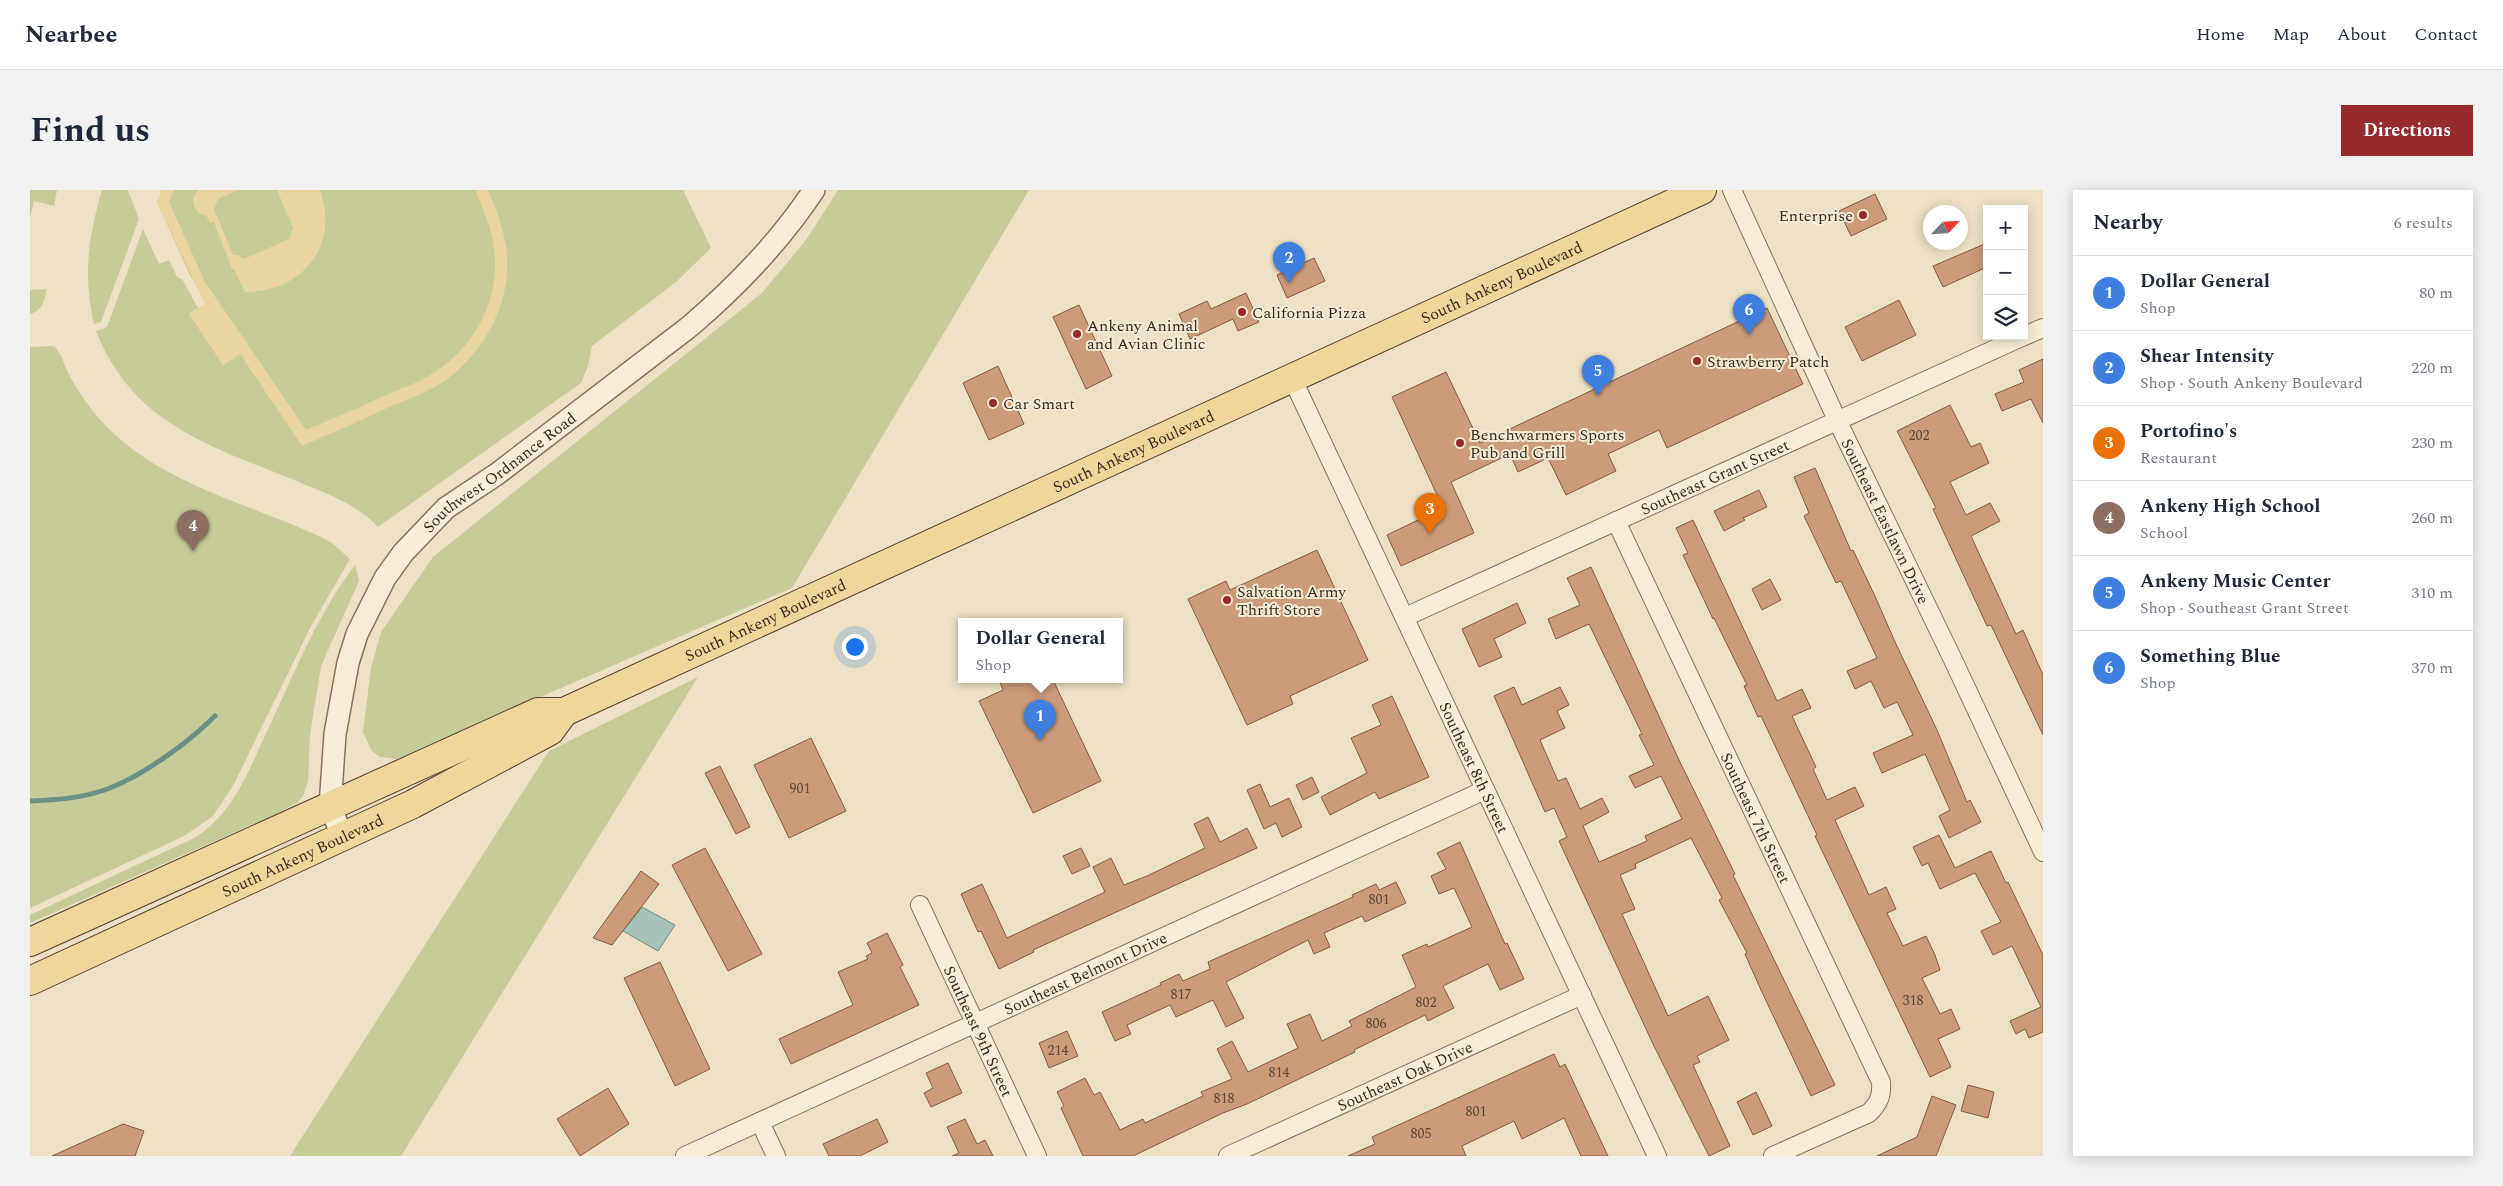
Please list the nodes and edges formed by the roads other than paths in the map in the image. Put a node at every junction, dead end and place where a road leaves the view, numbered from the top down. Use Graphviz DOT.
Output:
graph roads {
  1 [pos="814,190"];
  2 [pos="1702,190"];
  3 [pos="1732,190"];
  4 [pos="2043,328"];
  5 [pos="2028,334"];
  6 [pos="2015,340"];
  7 [pos="1292,378"];
  8 [pos="1838,422"];
  9 [pos="1616,520"];
  10 [pos="1405,617"];
  11 [pos="564,712"];
  12 [pos="1485,790"];
  13 [pos="330,806"];
  14 [pos="343,837"];
  15 [pos="2043,852"];
  16 [pos="920,905"];
  17 [pos="30,942"];
  18 [pos="30,981"];
  19 [pos="1582,995"];
  20 [pos="974,1023"];
  21 [pos="760,1122"];
  22 [pos="684,1156"];
  23 [pos="776,1156"];
  24 [pos="1037,1156"];
  25 [pos="1228,1156"];
  26 [pos="1657,1156"];
  27 [pos="1773,1156"];
  1 -- 13 [label="street, Southwest Ordnance Road"];
  2 -- 7 [label="main road, South Ankeny Boulevard"];
  3 -- 8 [label="street, Southeast Eastlawn Drive"];
  4 -- 5 [label="street, Southeast Grant Street"];
  6 -- 8 [label="street, Southeast Grant Street"];
  7 -- 10 [label="street, Southeast 8th Street"];
  7 -- 11 [label="main road, South Ankeny Boulevard"];
  8 -- 9 [label="street, Southeast Grant Street"];
  8 -- 15 [label="street, Southeast Eastlawn Drive"];
  9 -- 10 [label="street, Southeast Grant Street"];
  9 -- 27 [label="street, Southeast 7th Street"];
  10 -- 12 [label="street, Southeast 8th Street"];
  11 -- 13 [label="main road, South Ankeny Boulevard"];
  11 -- 14 [label="main road, South Ankeny Boulevard"];
  12 -- 19 [label="street, Southeast 8th Street"];
  12 -- 20 [label="street, Southeast Belmont Drive"];
  13 -- 14 [label="street, Southwest Ordnance Road"];
  13 -- 17 [label="main road, South Ankeny Boulevard"];
  14 -- 18 [label="main road, South Ankeny Boulevard"];
  16 -- 20 [label="street, Southeast 9th Street"];
  19 -- 25 [label="street, Southeast Oak Drive"];
  19 -- 26 [label="street, Southeast 8th Street"];
  20 -- 21 [label="street, Southeast Belmont Drive"];
  20 -- 24 [label="street, Southeast 9th Street"];
  21 -- 22 [label="street, Southeast Belmont Drive"];
  21 -- 23 [label="street"];
}
